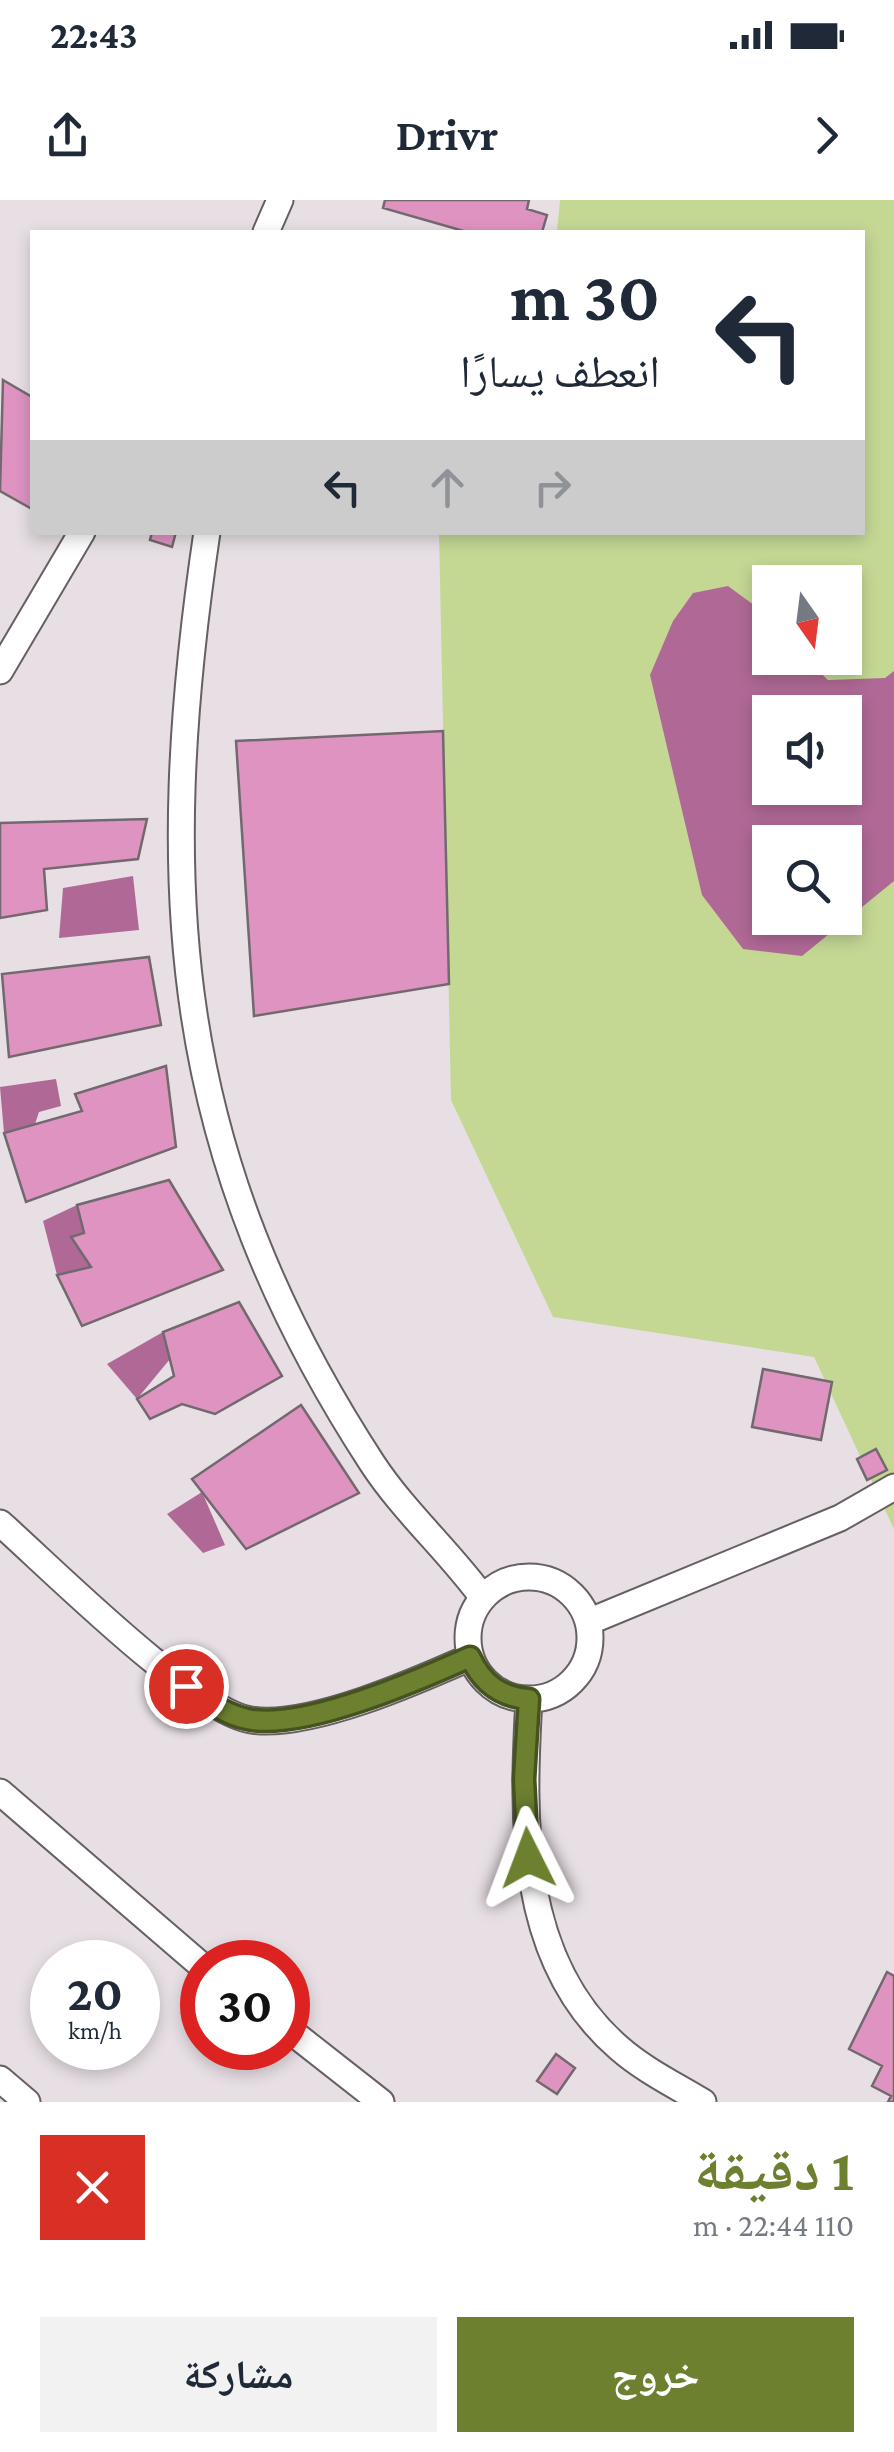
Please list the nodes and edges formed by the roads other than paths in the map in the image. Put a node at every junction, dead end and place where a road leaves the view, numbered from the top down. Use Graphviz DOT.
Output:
graph roads {
  1 [pos="280,200"];
  2 [pos="267,230"];
  3 [pos="80,535"];
  4 [pos="208,535"];
  5 [pos="0,671"];
  6 [pos="894,1487"];
  7 [pos="0,1523"];
  8 [pos="483,1598"];
  9 [pos="588,1622"];
  10 [pos="470,1657"];
  11 [pos="529,1699"];
  12 [pos="0,1792"];
  13 [pos="180,1947"];
  14 [pos="310,2046"];
  15 [pos="0,2079"];
  16 [pos="27,2102"];
  17 [pos="381,2102"];
  18 [pos="703,2102"];
  1 -- 2 [label="street"];
  3 -- 5 [label="street"];
  4 -- 8 [label="street"];
  6 -- 9 [label="street"];
  7 -- 10 [label="street"];
  8 -- 9 [label="street"];
  8 -- 10 [label="street"];
  9 -- 11 [label="street"];
  10 -- 11 [label="street"];
  11 -- 18 [label="street"];
  12 -- 13 [label="street"];
  14 -- 17 [label="street"];
  15 -- 16 [label="street"];
}
